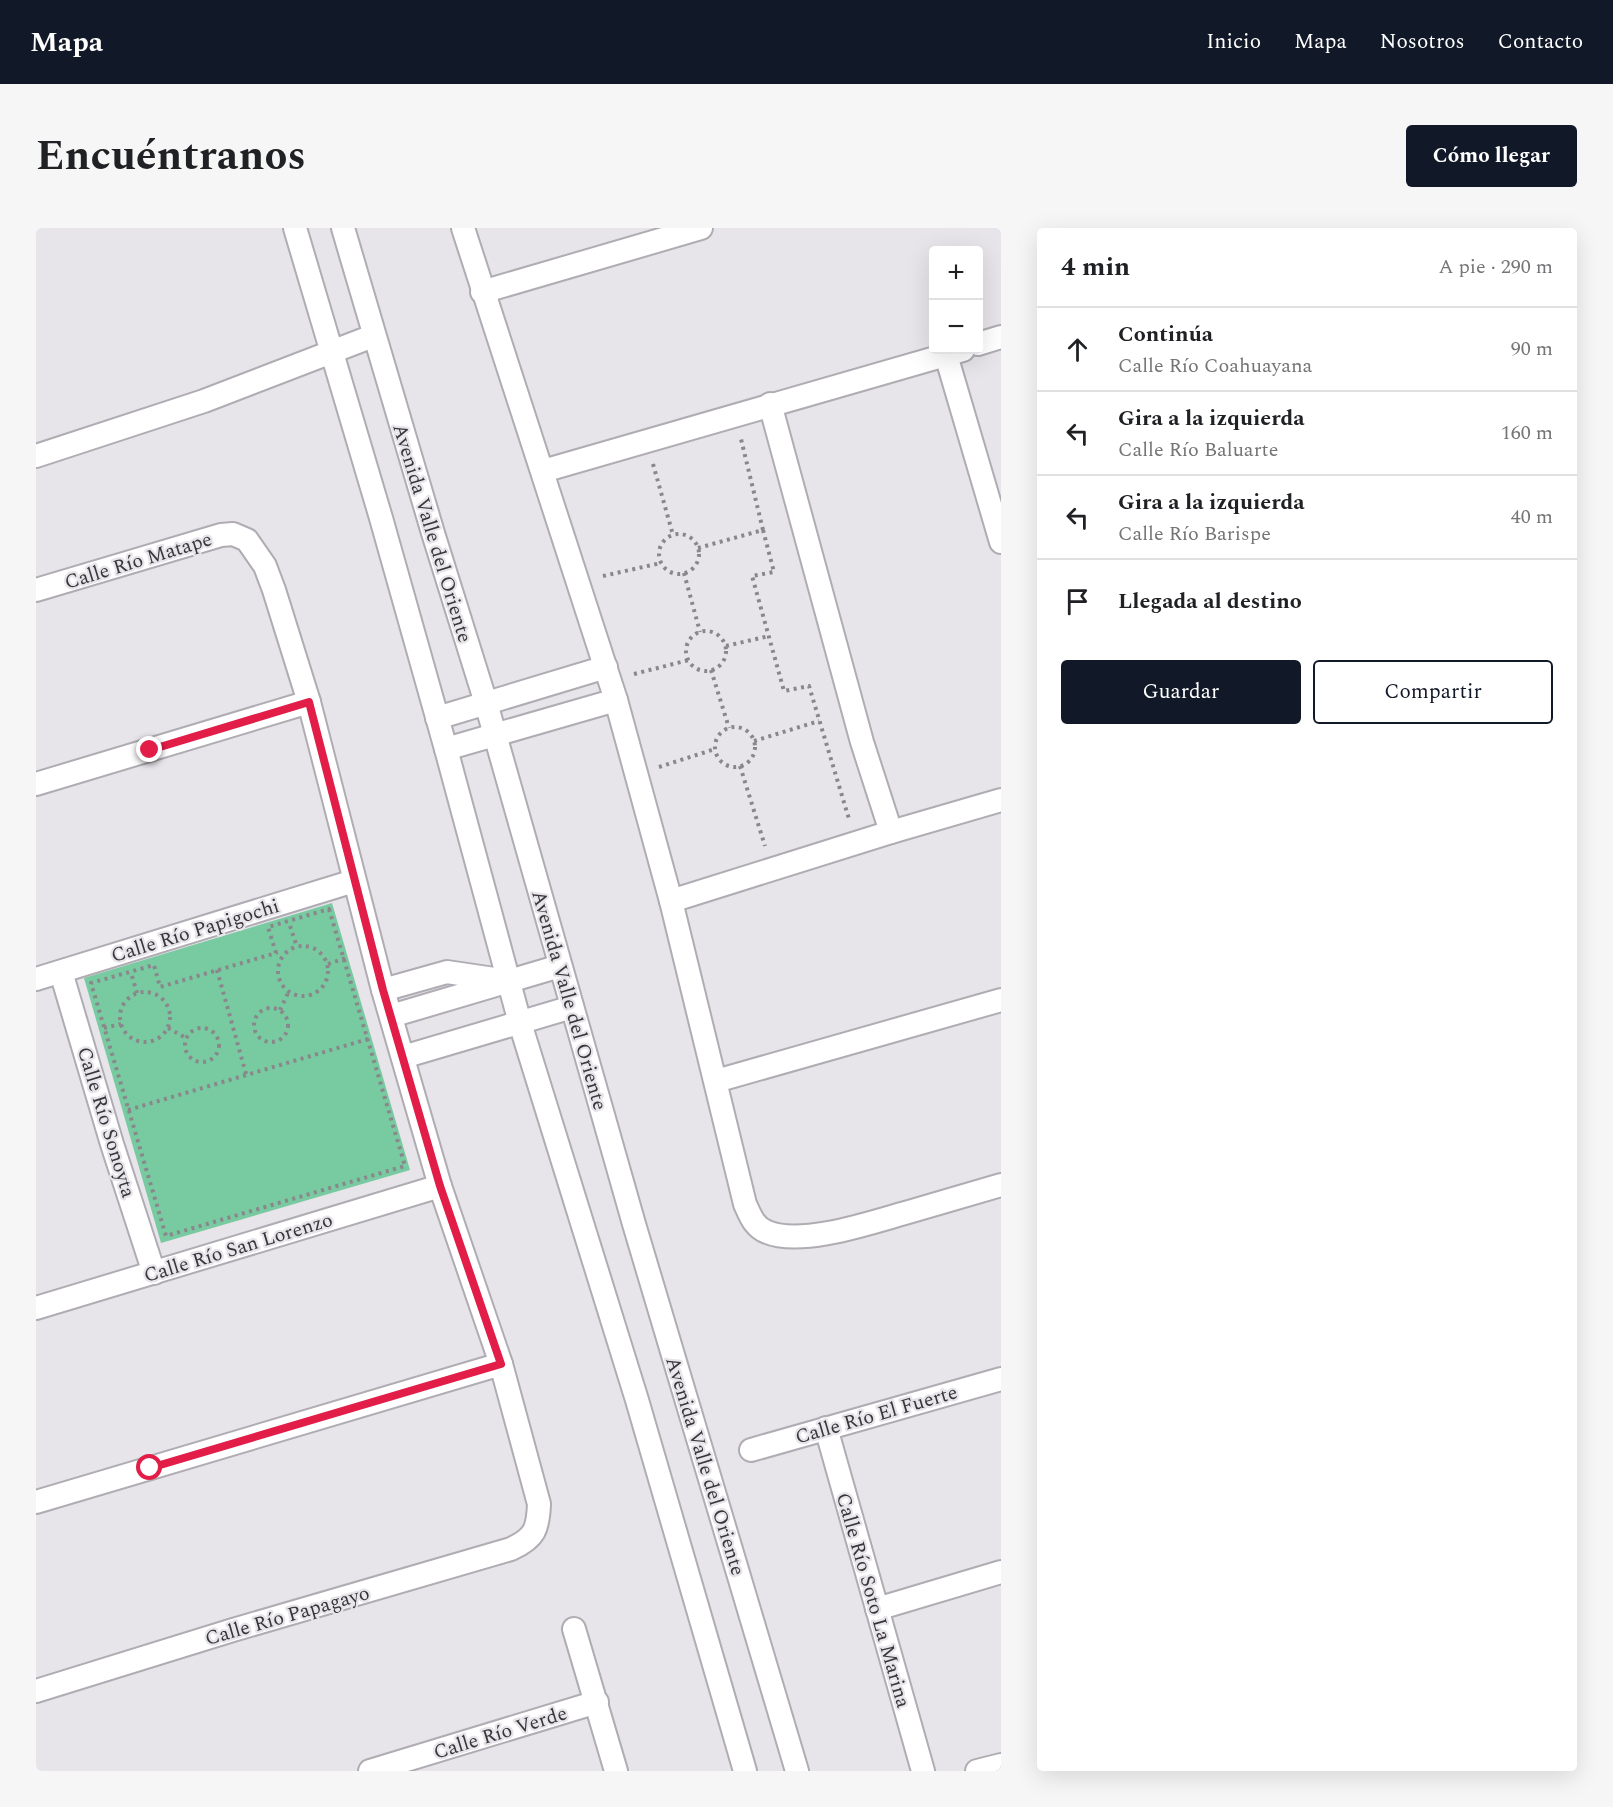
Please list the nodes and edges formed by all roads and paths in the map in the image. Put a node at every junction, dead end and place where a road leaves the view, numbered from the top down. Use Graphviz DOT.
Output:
graph roads {
  1 [pos="295,228"];
  2 [pos="343,228"];
  3 [pos="463,228"];
  4 [pos="701,228"];
  5 [pos="658,234"];
  6 [pos="482,292"];
  7 [pos="373,336"];
  8 [pos="1001,337"];
  9 [pos="983,342"];
  10 [pos="331,352"];
  11 [pos="947,354"];
  12 [pos="954,354"];
  13 [pos="770,404"];
  14 [pos="734,415"];
  15 [pos="646,441"];
  16 [pos="36,456"];
  17 [pos="543,471"];
  18 [pos="763,530"];
  19 [pos="673,535"];
  20 [pos="1001,542"];
  21 [pos="698,548"];
  22 [pos="661,563"];
  23 [pos="684,573"];
  24 [pos="579,582"];
  25 [pos="36,590"];
  26 [pos="700,632"];
  27 [pos="769,636"];
  28 [pos="726,646"];
  29 [pos="688,660"];
  30 [pos="711,670"];
  31 [pos="611,682"];
  32 [pos="309,702"];
  33 [pos="486,703"];
  34 [pos="437,718"];
  35 [pos="819,721"];
  36 [pos="729,728"];
  37 [pos="495,735"];
  38 [pos="754,741"];
  39 [pos="446,749"];
  40 [pos="715,749"];
  41 [pos="740,766"];
  42 [pos="637,774"];
  43 [pos="36,784"];
  44 [pos="1001,800"];
  45 [pos="891,832"];
  46 [pos="856,843"];
  47 [pos="772,869"];
  48 [pos="354,881"];
  49 [pos="671,901"];
  50 [pos="560,966"];
  51 [pos="217,970"];
  52 [pos="61,972"];
  53 [pos="36,979"];
  54 [pos="508,981"];
  55 [pos="383,990"];
  56 [pos="289,991"];
  57 [pos="1001,1000"];
  58 [pos="572,1007"];
  59 [pos="280,1010"];
  60 [pos="393,1023"];
  61 [pos="520,1023"];
  62 [pos="168,1028"];
  63 [pos="186,1038"];
  64 [pos="367,1039"];
  65 [pos="403,1058"];
  66 [pos="246,1074"];
  67 [pos="716,1081"];
  68 [pos="128,1110"];
  69 [pos="104,1117"];
  70 [pos="1001,1185"];
  71 [pos="440,1186"];
  72 [pos="154,1273"];
  73 [pos="36,1308"];
  74 [pos="501,1364"];
  75 [pos="1001,1379"];
  76 [pos="826,1428"];
  77 [pos="751,1450"];
  78 [pos="36,1502"];
  79 [pos="1001,1572"];
  80 [pos="877,1609"];
  81 [pos="574,1629"];
  82 [pos="36,1691"];
  83 [pos="597,1702"];
  84 [pos="1001,1765"];
  85 [pos="369,1771"];
  86 [pos="615,1771"];
  87 [pos="745,1771"];
  88 [pos="797,1771"];
  89 [pos="923,1771"];
  90 [pos="978,1771"];
  1 -- 10 [label="street"];
  2 -- 7 [label="street, Avenida Valle del Oriente"];
  3 -- 6 [label="street"];
  4 -- 5 [label="street"];
  5 -- 6 [label="street"];
  6 -- 17 [label="street"];
  7 -- 10 [label="street"];
  7 -- 33 [label="street, Avenida Valle del Oriente"];
  8 -- 9 [label="street"];
  10 -- 16 [label="street"];
  10 -- 34 [label="street"];
  11 -- 13 [label="street"];
  12 -- 20 [label="street"];
  13 -- 14 [label="street"];
  13 -- 45 [label="street"];
  14 -- 15 [label="street"];
  14 -- 18 [label="path"];
  15 -- 17 [label="street"];
  15 -- 19 [label="path"];
  17 -- 24 [label="street"];
  18 -- 21 [label="path"];
  18 -- 27 [label="path"];
  19 -- 21 [label="path"];
  19 -- 22 [label="path"];
  21 -- 23 [label="path"];
  22 -- 23 [label="path"];
  22 -- 24 [label="path"];
  23 -- 26 [label="path"];
  24 -- 31 [label="street"];
  25 -- 32 [label="street, Calle Río Matape"];
  26 -- 28 [label="path"];
  26 -- 29 [label="path"];
  27 -- 28 [label="path"];
  27 -- 35 [label="path"];
  28 -- 30 [label="path"];
  29 -- 30 [label="path"];
  29 -- 31 [label="path"];
  30 -- 36 [label="path"];
  31 -- 33 [label="street"];
  31 -- 37 [label="street"];
  31 -- 42 [label="street"];
  32 -- 43 [label="street"];
  32 -- 48 [label="street"];
  33 -- 34 [label="street"];
  33 -- 37 [label="street, Avenida Valle del Oriente"];
  34 -- 39 [label="street"];
  35 -- 38 [label="path"];
  35 -- 46 [label="path"];
  36 -- 38 [label="path"];
  36 -- 40 [label="path"];
  37 -- 39 [label="street"];
  37 -- 50 [label="street, Avenida Valle del Oriente"];
  38 -- 41 [label="path"];
  39 -- 54 [label="street"];
  40 -- 41 [label="path"];
  40 -- 42 [label="path"];
  41 -- 47 [label="path"];
  42 -- 49 [label="street"];
  44 -- 45 [label="street"];
  45 -- 46 [label="street"];
  46 -- 47 [label="street"];
  47 -- 49 [label="street"];
  48 -- 52 [label="street, Calle Río Papigochi"];
  48 -- 55 [label="street"];
  49 -- 67 [label="street"];
  50 -- 54 [label="street"];
  50 -- 58 [label="street, Avenida Valle del Oriente"];
  51 -- 64 [label="path"];
  51 -- 66 [label="path"];
  51 -- 68 [label="path"];
  52 -- 53 [label="street, Calle Río Papigochi"];
  52 -- 69 [label="street, Calle Río Sonoyta"];
  54 -- 55 [label="street"];
  54 -- 60 [label="street"];
  54 -- 61 [label="street"];
  55 -- 60 [label="street"];
  56 -- 56 [label="path"];
  56 -- 59 [label="path"];
  57 -- 67 [label="street"];
  58 -- 61 [label="street"];
  58 -- 88 [label="street, Avenida Valle del Oriente"];
  59 -- 59 [label="path"];
  60 -- 64 [label="path"];
  60 -- 65 [label="street"];
  61 -- 65 [label="street"];
  61 -- 87 [label="street"];
  62 -- 62 [label="path"];
  62 -- 63 [label="path"];
  63 -- 63 [label="path"];
  64 -- 66 [label="path"];
  64 -- 68 [label="path"];
  65 -- 71 [label="street"];
  66 -- 68 [label="path"];
  67 -- 70 [label="street"];
  68 -- 69 [label="path"];
  69 -- 72 [label="street, Calle Río Sonoyta"];
  71 -- 72 [label="street, Calle Río San Lorenzo"];
  71 -- 74 [label="street"];
  72 -- 73 [label="street, Calle Río San Lorenzo"];
  74 -- 78 [label="street"];
  74 -- 82 [label="street, Calle Río Papagayo"];
  75 -- 76 [label="street, Calle Río El Fuerte"];
  76 -- 77 [label="street, Calle Río El Fuerte"];
  76 -- 80 [label="street, Calle Río Soto La Marina"];
  79 -- 80 [label="street"];
  80 -- 89 [label="street, Calle Río Soto La Marina"];
  81 -- 83 [label="street"];
  83 -- 85 [label="street, Calle Río Verde"];
  83 -- 86 [label="street"];
  84 -- 90 [label="street"];
}
